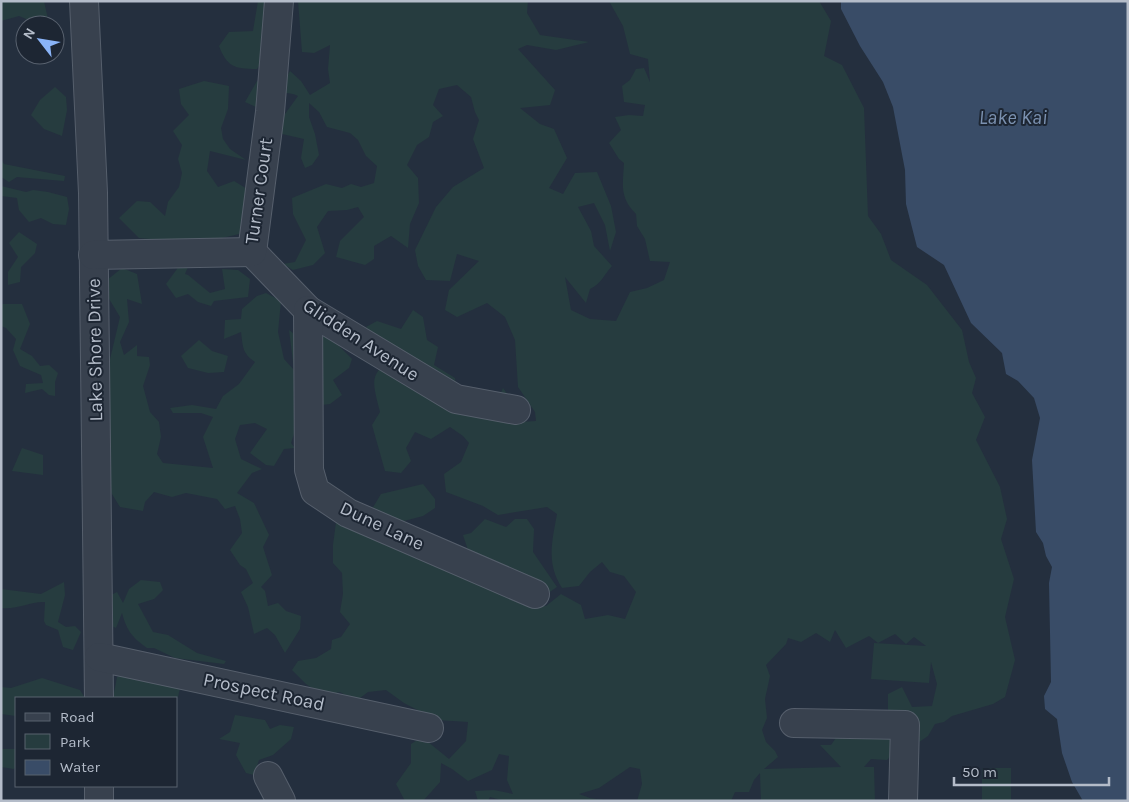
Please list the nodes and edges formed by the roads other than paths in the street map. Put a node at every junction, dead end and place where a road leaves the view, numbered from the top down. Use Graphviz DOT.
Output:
graph roads {
  1 [pos="84,1"];
  2 [pos="278,1"];
  3 [pos="252,252"];
  4 [pos="93,255"];
  5 [pos="308,310"];
  6 [pos="516,410"];
  7 [pos="535,594"];
  8 [pos="99,656"];
  9 [pos="99,697"];
  10 [pos="794,723"];
  11 [pos="429,728"];
  12 [pos="268,776"];
  13 [pos="100,787"];
  14 [pos="100,801"];
  15 [pos="281,801"];
  16 [pos="903,801"];
  1 -- 4 [label="street, Lake Shore Drive"];
  2 -- 3 [label="street, Turner Court"];
  3 -- 4 [label="street, Turner Court"];
  3 -- 5 [label="street, Glidden Avenue"];
  4 -- 8 [label="street, Lake Shore Drive"];
  5 -- 6 [label="street, Glidden Avenue"];
  5 -- 7 [label="street, Dune Lane"];
  8 -- 9 [label="street, Lake Shore Drive"];
  8 -- 11 [label="street, Prospect Road"];
  10 -- 16 [label="street"];
  12 -- 15 [label="street"];
  13 -- 14 [label="street"];
}
